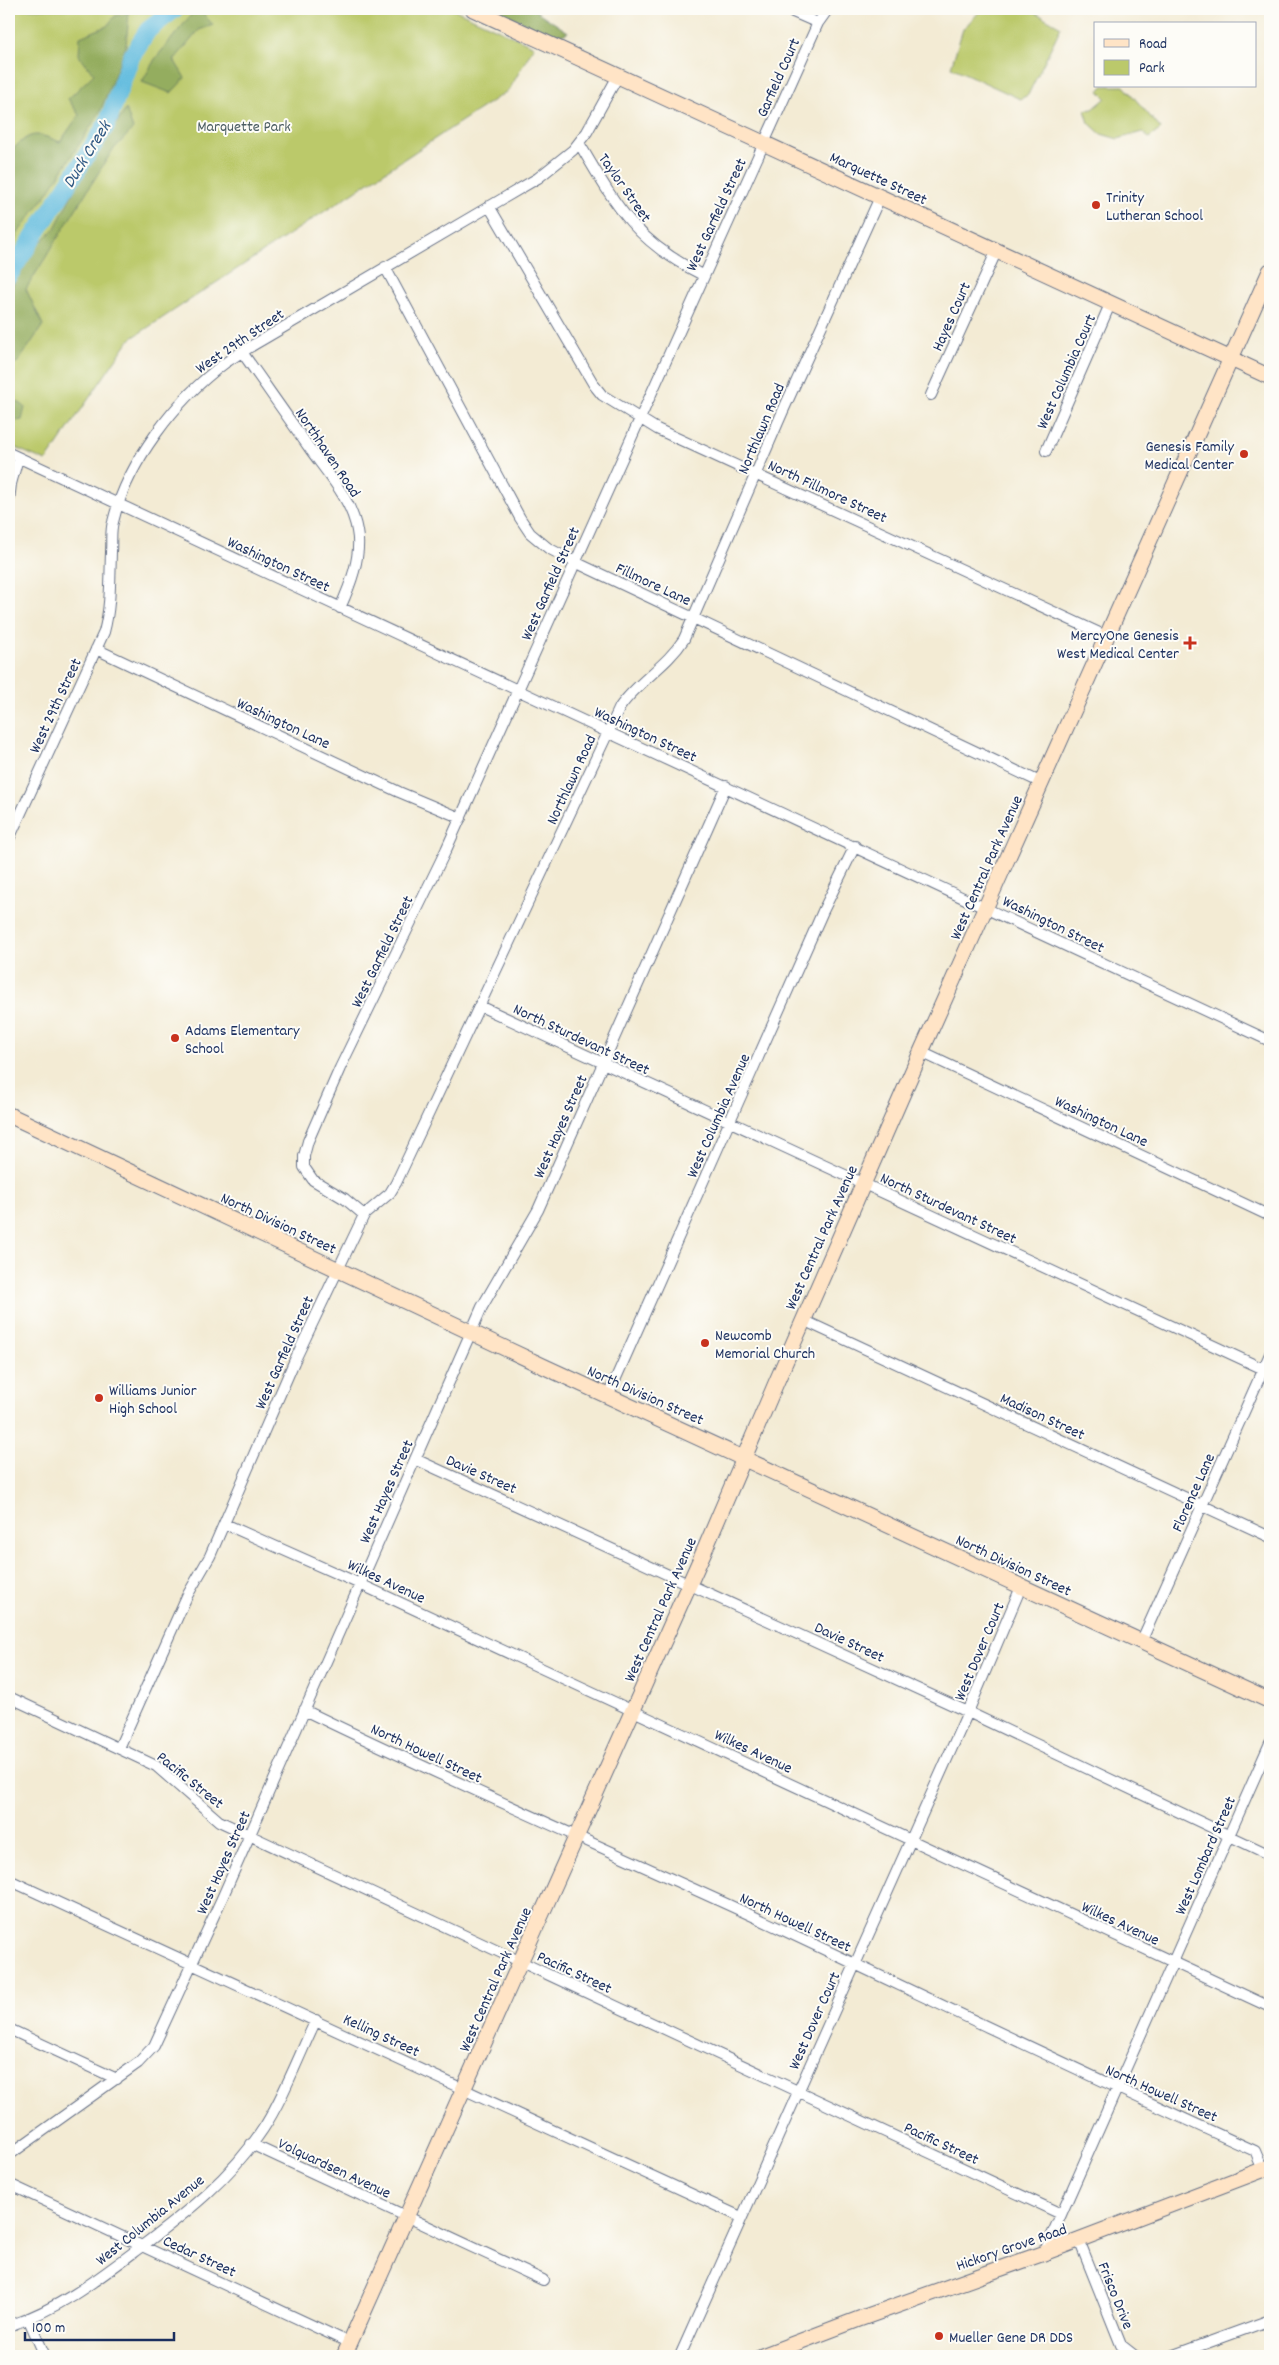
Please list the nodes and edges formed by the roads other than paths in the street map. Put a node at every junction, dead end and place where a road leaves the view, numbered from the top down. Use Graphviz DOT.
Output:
graph roads {
  1 [pos="473,9"];
  2 [pos="786,9"];
  3 [pos="828,9"];
  4 [pos="818,23"];
  5 [pos="618,76"];
  6 [pos="579,143"];
  7 [pos="764,143"];
  8 [pos="880,196"];
  9 [pos="489,206"];
  10 [pos="997,250"];
  11 [pos="385,267"];
  12 [pos="1270,271"];
  13 [pos="703,275"];
  14 [pos="1111,302"];
  15 [pos="242,352"];
  16 [pos="1231,358"];
  17 [pos="1270,377"];
  18 [pos="931,395"];
  19 [pos="639,418"];
  20 [pos="1046,451"];
  21 [pos="14,456"];
  22 [pos="756,474"];
  23 [pos="9,501"];
  24 [pos="118,505"];
  25 [pos="575,562"];
  26 [pos="340,608"];
  27 [pos="694,618"];
  28 [pos="1108,637"];
  29 [pos="96,649"];
  30 [pos="518,690"];
  31 [pos="608,732"];
  32 [pos="1042,783"];
  33 [pos="726,786"];
  34 [pos="461,818"];
  35 [pos="9,839"];
  36 [pos="855,846"];
  37 [pos="986,907"];
  38 [pos="480,1006"];
  39 [pos="1270,1041"];
  40 [pos="921,1052"];
  41 [pos="603,1064"];
  42 [pos="9,1115"];
  43 [pos="730,1123"];
  44 [pos="863,1184"];
  45 [pos="364,1215"];
  46 [pos="1270,1216"];
  47 [pos="338,1269"];
  48 [pos="803,1320"];
  49 [pos="471,1332"];
  50 [pos="1270,1354"];
  51 [pos="1267,1371"];
  52 [pos="608,1396"];
  53 [pos="744,1457"];
  54 [pos="415,1459"];
  55 [pos="1203,1505"];
  56 [pos="225,1524"];
  57 [pos="1270,1537"];
  58 [pos="360,1584"];
  59 [pos="689,1584"];
  60 [pos="1021,1586"];
  61 [pos="1141,1642"];
  62 [pos="9,1697"];
  63 [pos="1270,1701"];
  64 [pos="304,1710"];
  65 [pos="633,1711"];
  66 [pos="968,1712"];
  67 [pos="1270,1743"];
  68 [pos="119,1748"];
  69 [pos="250,1836"];
  70 [pos="1229,1836"];
  71 [pos="576,1837"];
  72 [pos="911,1839"];
  73 [pos="1270,1855"];
  74 [pos="9,1880"];
  75 [pos="520,1962"];
  76 [pos="1173,1962"];
  77 [pos="193,1964"];
  78 [pos="854,1965"];
  79 [pos="1270,2007"];
  80 [pos="316,2020"];
  81 [pos="9,2029"];
  82 [pos="117,2079"];
  83 [pos="1116,2088"];
  84 [pos="464,2089"];
  85 [pos="797,2091"];
  86 [pos="251,2144"];
  87 [pos="9,2155"];
  88 [pos="1267,2168"];
  89 [pos="9,2184"];
  90 [pos="1061,2214"];
  91 [pos="407,2217"];
  92 [pos="741,2217"];
  93 [pos="1080,2240"];
  94 [pos="143,2245"];
  95 [pos="1044,2253"];
  96 [pos="543,2280"];
  97 [pos="28,2318"];
  98 [pos="1270,2320"];
  99 [pos="9,2326"];
  100 [pos="347,2350"];
  101 [pos="45,2356"];
  102 [pos="680,2356"];
  103 [pos="762,2356"];
  104 [pos="1135,2356"];
  105 [pos="1171,2356"];
  1 -- 5 [label="main road, Marquette Street"];
  2 -- 4 [label="street, Garfield Court"];
  3 -- 4 [label="street, Garfield Court"];
  4 -- 7 [label="street, Garfield Court"];
  5 -- 6 [label="street, West 29th Street"];
  5 -- 7 [label="main road, Marquette Street"];
  6 -- 9 [label="street, West 29th Street"];
  6 -- 13 [label="street, Taylor Street"];
  7 -- 8 [label="main road, Marquette Street"];
  7 -- 13 [label="street, West Garfield Street"];
  8 -- 10 [label="main road, Marquette Street"];
  8 -- 22 [label="street, Northlawn Road"];
  9 -- 11 [label="street, West 29th Street"];
  9 -- 19 [label="street, North Fillmore Street"];
  10 -- 14 [label="main road, Marquette Street"];
  10 -- 18 [label="street, Hayes Court"];
  11 -- 15 [label="street, West 29th Street"];
  11 -- 25 [label="street, Fillmore Lane"];
  12 -- 16 [label="main road, West Central Park Avenue"];
  13 -- 19 [label="street, West Garfield Street"];
  14 -- 16 [label="main road, Marquette Street"];
  14 -- 20 [label="street, West Columbia Court"];
  15 -- 24 [label="street, West 29th Street"];
  15 -- 26 [label="street, Northhaven Road"];
  16 -- 17 [label="main road, Marquette Street"];
  16 -- 28 [label="main road, West Central Park Avenue"];
  19 -- 22 [label="street, North Fillmore Street"];
  19 -- 25 [label="street, West Garfield Street"];
  21 -- 23 [label="street"];
  21 -- 24 [label="street, Washington Street"];
  22 -- 27 [label="street, Northlawn Road"];
  22 -- 28 [label="street, North Fillmore Street"];
  24 -- 26 [label="street, Washington Street"];
  24 -- 29 [label="street, West 29th Street"];
  25 -- 27 [label="street, Fillmore Lane"];
  25 -- 30 [label="street, West Garfield Street"];
  26 -- 30 [label="street, Washington Street"];
  27 -- 31 [label="street, Northlawn Road"];
  27 -- 32 [label="street, Fillmore Lane"];
  28 -- 32 [label="main road, West Central Park Avenue"];
  29 -- 34 [label="street, Washington Lane"];
  29 -- 35 [label="street, West 29th Street"];
  30 -- 31 [label="street, Washington Street"];
  30 -- 34 [label="street, West Garfield Street"];
  31 -- 33 [label="street, Washington Street"];
  31 -- 38 [label="street, Northlawn Road"];
  32 -- 37 [label="main road, West Central Park Avenue"];
  33 -- 36 [label="street, Washington Street"];
  33 -- 41 [label="street, West Hayes Street"];
  34 -- 45 [label="street, West Garfield Street"];
  36 -- 37 [label="street, Washington Street"];
  36 -- 43 [label="street, West Columbia Avenue"];
  37 -- 39 [label="street, Washington Street"];
  37 -- 40 [label="main road, West Central Park Avenue"];
  38 -- 41 [label="street, North Sturdevant Street"];
  38 -- 45 [label="street, Northlawn Road"];
  40 -- 44 [label="main road, West Central Park Avenue"];
  40 -- 46 [label="street, Washington Lane"];
  41 -- 43 [label="street, North Sturdevant Street"];
  41 -- 49 [label="street, West Hayes Street"];
  42 -- 47 [label="main road, North Division Street"];
  43 -- 44 [label="street, North Sturdevant Street"];
  43 -- 52 [label="street, West Columbia Avenue"];
  44 -- 48 [label="main road, West Central Park Avenue"];
  44 -- 51 [label="street, North Sturdevant Street"];
  45 -- 47 [label="street, West Garfield Street"];
  47 -- 49 [label="main road, North Division Street"];
  47 -- 56 [label="street, West Garfield Street"];
  48 -- 53 [label="main road, West Central Park Avenue"];
  48 -- 55 [label="street, Madison Street"];
  49 -- 52 [label="main road, North Division Street"];
  49 -- 54 [label="street, West Hayes Street"];
  50 -- 51 [label="street, Florence Lane"];
  51 -- 55 [label="street, Florence Lane"];
  52 -- 53 [label="main road, North Division Street"];
  53 -- 59 [label="main road, West Central Park Avenue"];
  53 -- 60 [label="main road, North Division Street"];
  54 -- 58 [label="street, West Hayes Street"];
  54 -- 59 [label="street, Davie Street"];
  55 -- 57 [label="street, Madison Street"];
  55 -- 61 [label="street, Florence Lane"];
  56 -- 58 [label="street, Wilkes Avenue"];
  56 -- 68 [label="street, West Garfield Street"];
  58 -- 64 [label="street, West Hayes Street"];
  58 -- 65 [label="street, Wilkes Avenue"];
  59 -- 65 [label="main road, West Central Park Avenue"];
  59 -- 66 [label="street, Davie Street"];
  60 -- 61 [label="main road, North Division Street"];
  60 -- 66 [label="street, West Dover Court"];
  61 -- 63 [label="main road, North Division Street"];
  62 -- 68 [label="street, Pacific Street"];
  64 -- 69 [label="street, West Hayes Street"];
  64 -- 71 [label="street, North Howell Street"];
  65 -- 71 [label="main road, West Central Park Avenue"];
  65 -- 72 [label="street, Wilkes Avenue"];
  66 -- 70 [label="street, Davie Street"];
  66 -- 72 [label="street, West Dover Court"];
  67 -- 70 [label="street, West Lombard Street"];
  68 -- 69 [label="street, Pacific Street"];
  69 -- 75 [label="street, Pacific Street"];
  69 -- 77 [label="street, West Hayes Street"];
  70 -- 73 [label="street, Davie Street"];
  70 -- 76 [label="street, West Lombard Street"];
  71 -- 75 [label="main road, West Central Park Avenue"];
  71 -- 78 [label="street, North Howell Street"];
  72 -- 76 [label="street, Wilkes Avenue"];
  72 -- 78 [label="street, West Dover Court"];
  74 -- 77 [label="street, Kelling Street"];
  75 -- 84 [label="main road, West Central Park Avenue"];
  75 -- 85 [label="street, Pacific Street"];
  76 -- 79 [label="street, Wilkes Avenue"];
  76 -- 83 [label="street, West Lombard Street"];
  77 -- 80 [label="street, Kelling Street"];
  77 -- 82 [label="street, West Hayes Street"];
  78 -- 83 [label="street, North Howell Street"];
  78 -- 85 [label="street, West Dover Court"];
  80 -- 84 [label="street, Kelling Street"];
  80 -- 86 [label="street, West Columbia Avenue"];
  81 -- 82 [label="street"];
  82 -- 87 [label="street, West Hayes Street"];
  83 -- 88 [label="street, North Howell Street"];
  83 -- 90 [label="street, West Lombard Street"];
  84 -- 91 [label="main road, West Central Park Avenue"];
  84 -- 92 [label="street, Kelling Street"];
  85 -- 90 [label="street, Pacific Street"];
  85 -- 92 [label="street, West Dover Court"];
  86 -- 91 [label="street, Volquardsen Avenue"];
  86 -- 94 [label="street, West Columbia Avenue"];
  88 -- 93 [label="main road, Hickory Grove Road"];
  89 -- 94 [label="street, Cedar Street"];
  90 -- 95 [label="street, West Lombard Street"];
  91 -- 96 [label="street, Volquardsen Avenue"];
  91 -- 100 [label="main road, West Central Park Avenue"];
  92 -- 102 [label="street, West Dover Court"];
  93 -- 95 [label="main road, Hickory Grove Road"];
  93 -- 104 [label="street, Frisco Drive"];
  94 -- 97 [label="street, West Columbia Avenue"];
  94 -- 100 [label="street, Cedar Street"];
  95 -- 103 [label="main road, Hickory Grove Road"];
  97 -- 99 [label="street, West Columbia Avenue"];
  97 -- 101 [label="street"];
  98 -- 105 [label="street"];
}
